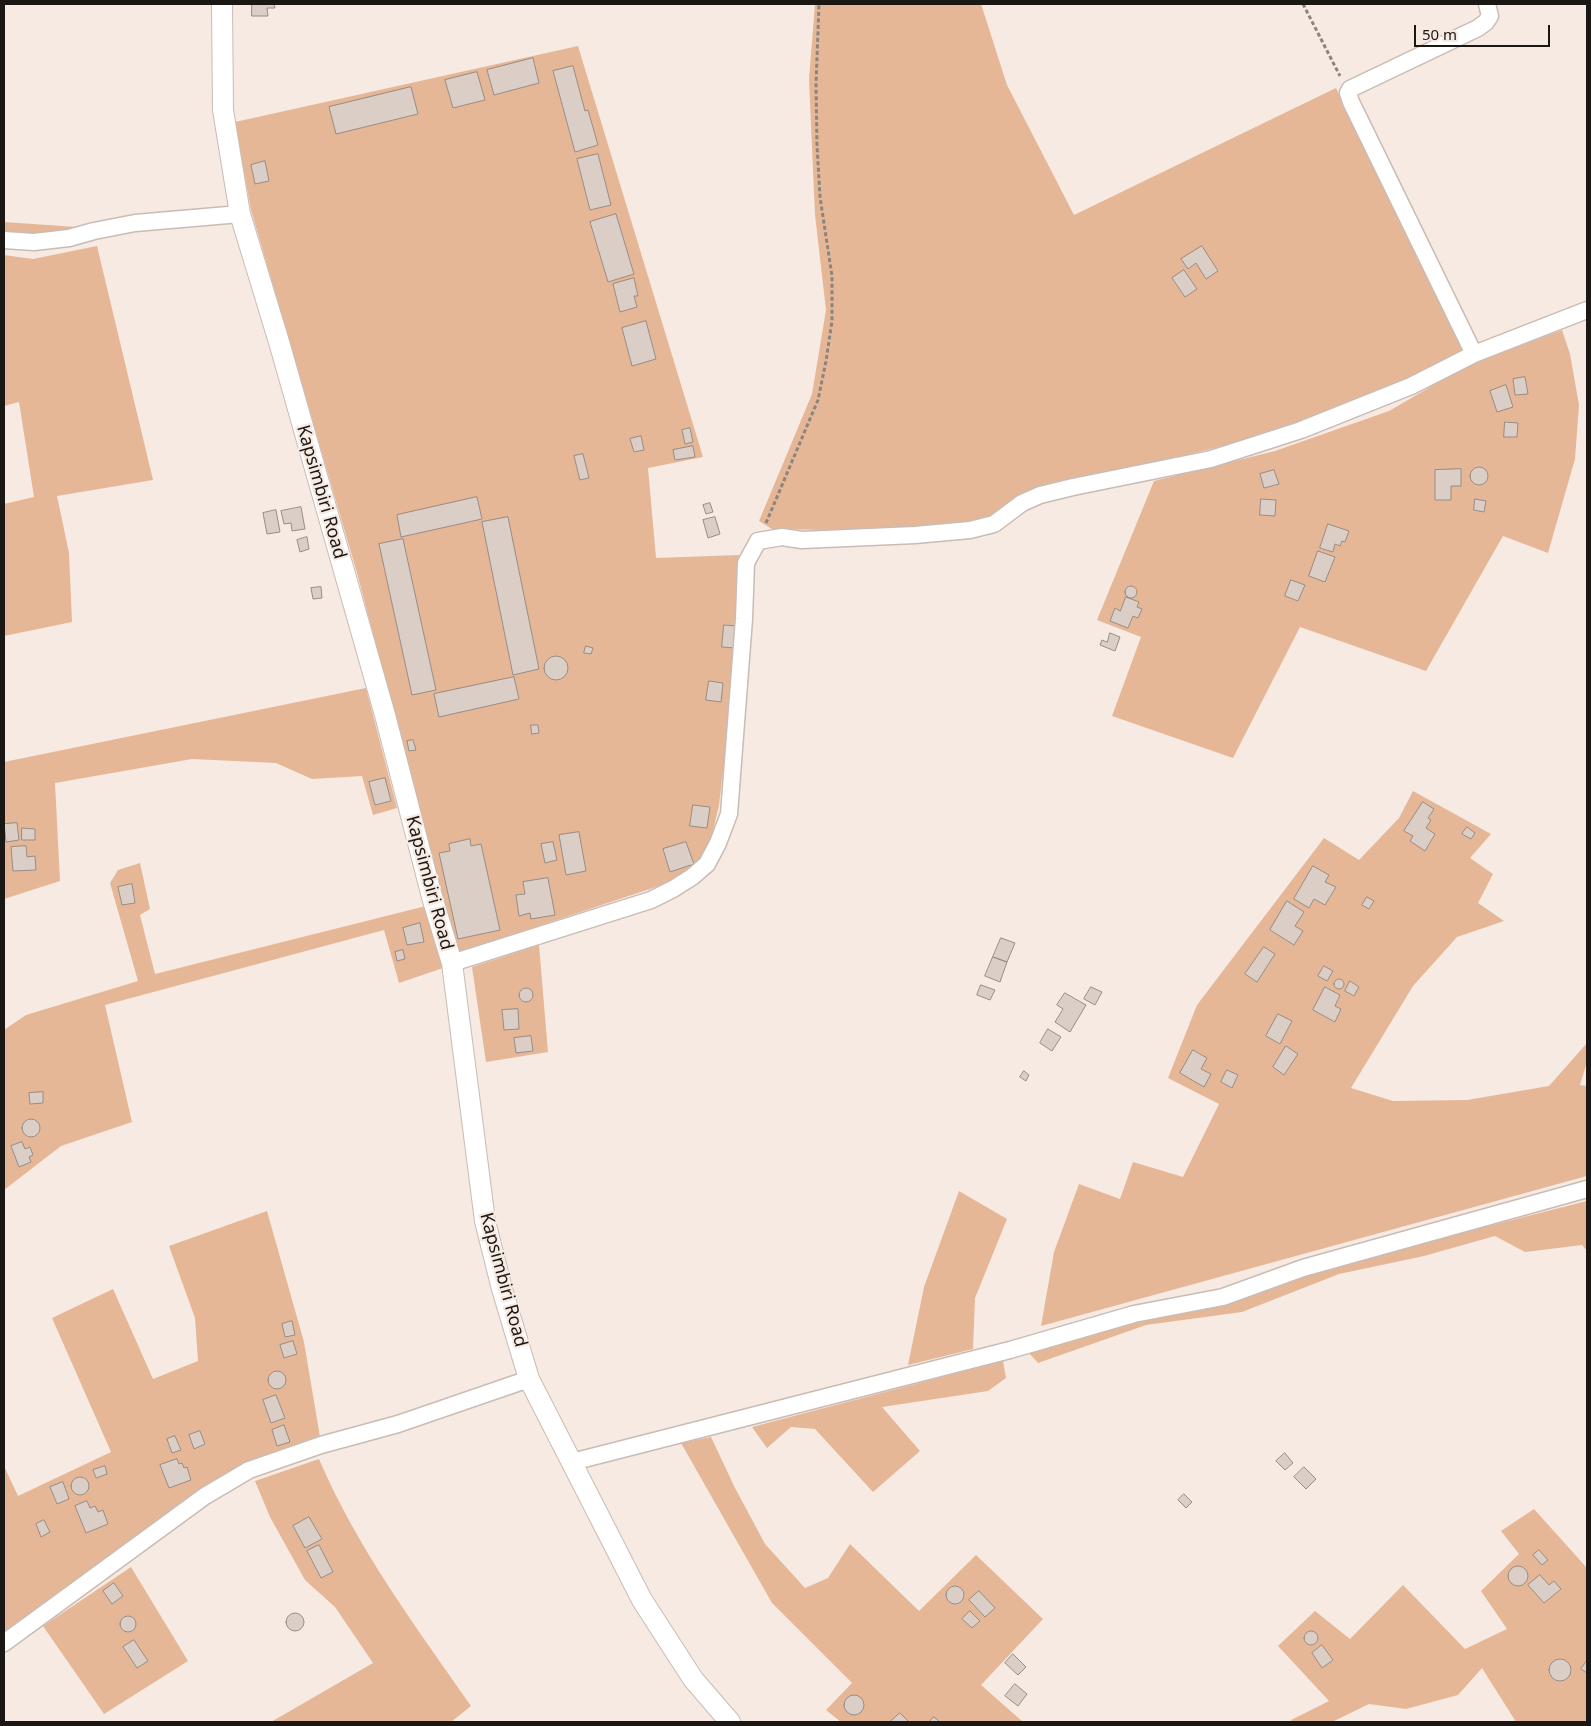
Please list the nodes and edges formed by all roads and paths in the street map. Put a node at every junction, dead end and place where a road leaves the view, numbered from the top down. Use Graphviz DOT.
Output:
graph roads {
  1 [pos="222,4"];
  2 [pos="819,4"];
  3 [pos="1303,4"];
  4 [pos="1487,4"];
  5 [pos="1348,93"];
  6 [pos="240,214"];
  7 [pos="4,240"];
  8 [pos="1587,310"];
  9 [pos="1474,354"];
  10 [pos="758,542"];
  11 [pos="452,963"];
  12 [pos="1587,1189"];
  13 [pos="529,1379"];
  14 [pos="572,1462"];
  15 [pos="4,1643"];
  16 [pos="730,1722"];
  1 -- 6 [label="street, Kapsimbiri Road"];
  2 -- 10 [label="path"];
  3 -- 5 [label="path"];
  4 -- 5 [label="street"];
  5 -- 9 [label="street"];
  6 -- 7 [label="street"];
  6 -- 11 [label="street, Kapsimbiri Road"];
  8 -- 9 [label="street"];
  9 -- 10 [label="street"];
  10 -- 11 [label="street"];
  11 -- 13 [label="street, Kapsimbiri Road"];
  12 -- 14 [label="street"];
  13 -- 14 [label="street, Kapsimbiri Road"];
  13 -- 15 [label="street"];
  14 -- 16 [label="street, Kapsimbiri Road"];
}
